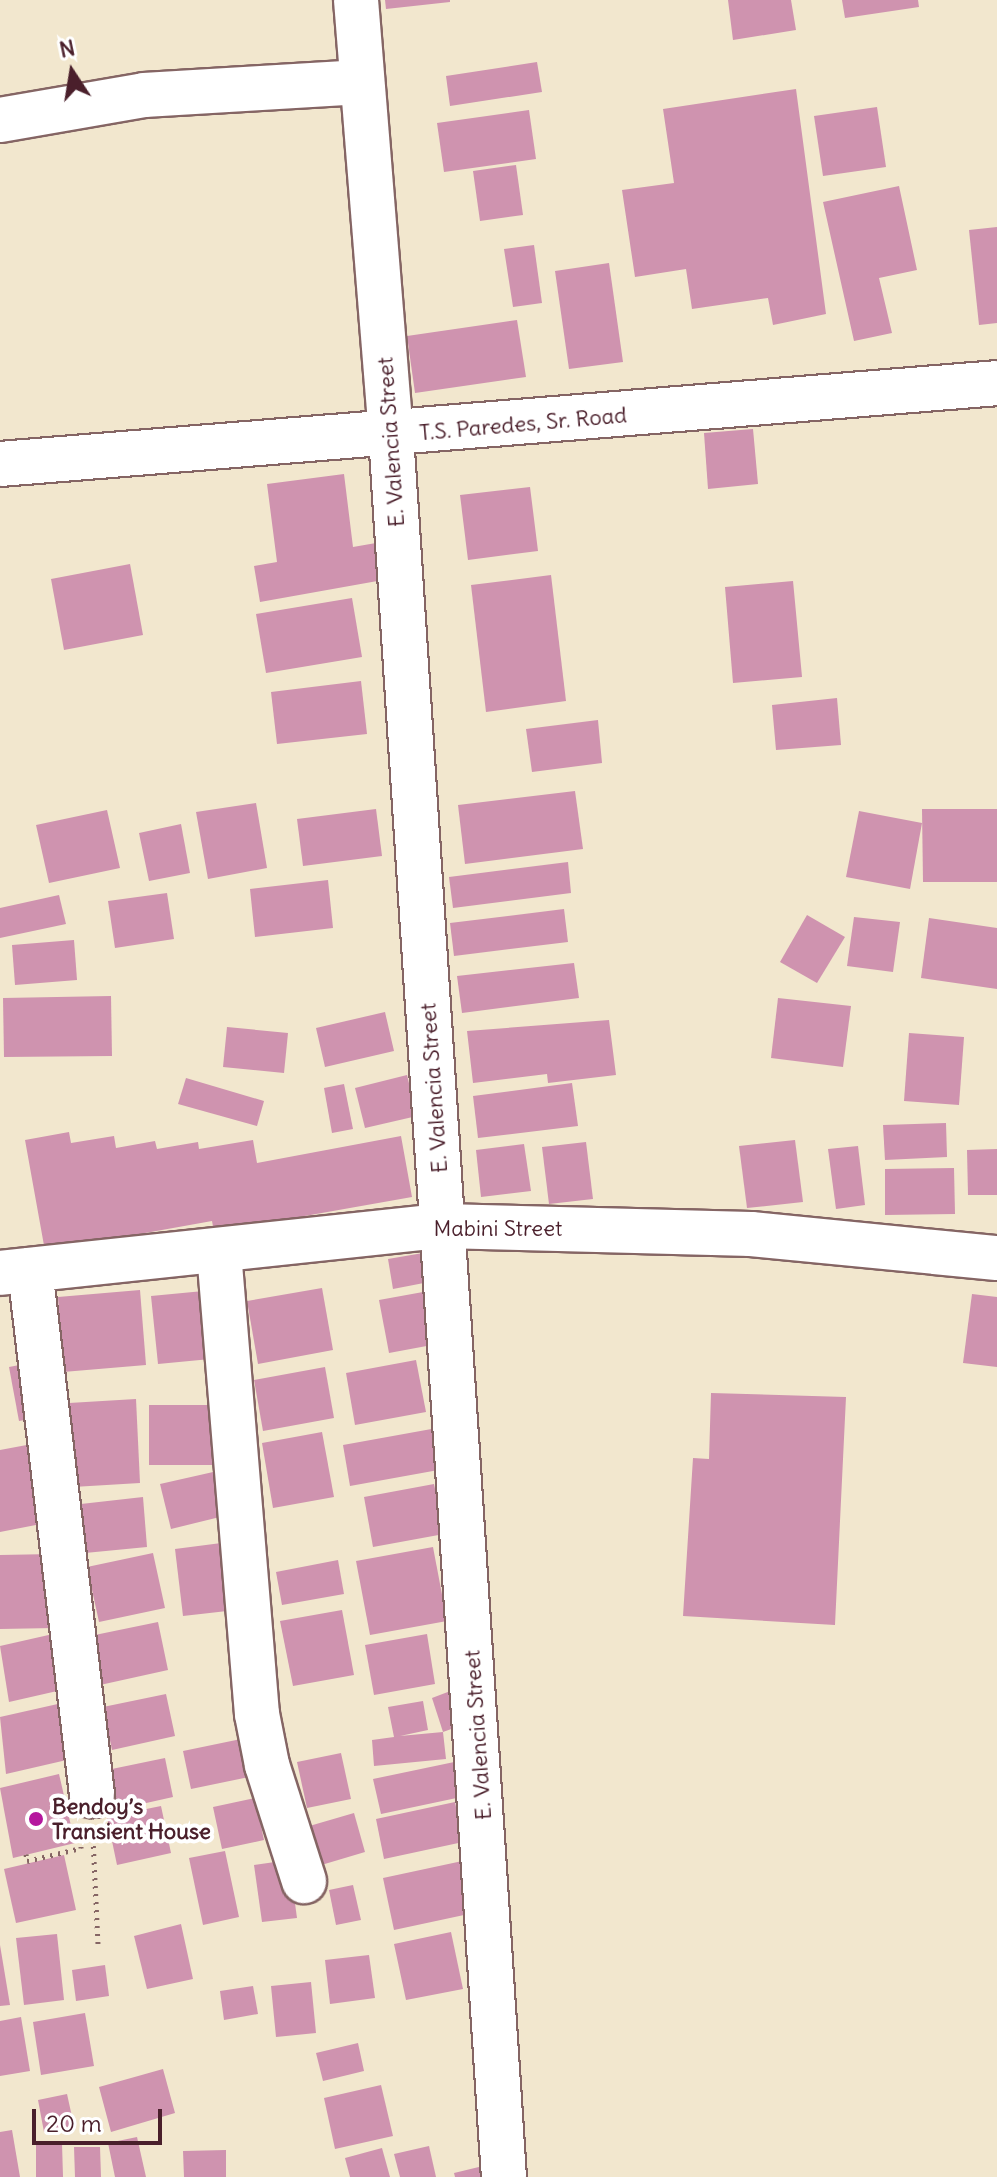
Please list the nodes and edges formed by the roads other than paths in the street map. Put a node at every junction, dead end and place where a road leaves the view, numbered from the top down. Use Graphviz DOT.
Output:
graph roads {
  1 [pos="356,0"];
  2 [pos="362,82"];
  3 [pos="0,120"];
  4 [pos="997,383"];
  5 [pos="391,435"];
  6 [pos="0,464"];
  7 [pos="443,1226"];
  8 [pos="219,1252"];
  9 [pos="997,1258"];
  10 [pos="15,1272"];
  11 [pos="92,1795"];
  12 [pos="304,1881"];
  13 [pos="504,2177"];
  1 -- 2 [label="street, E. Valencia Street"];
  2 -- 3 [label="street"];
  2 -- 5 [label="street, E. Valencia Street"];
  4 -- 5 [label="street, T.S. Paredes, Sr. Road"];
  5 -- 6 [label="street, T.S. Paredes, Sr. Road"];
  5 -- 7 [label="street, E. Valencia Street"];
  7 -- 8 [label="street, Mabini Street"];
  7 -- 9 [label="street, Mabini Street"];
  7 -- 13 [label="street, E. Valencia Street"];
  8 -- 10 [label="street, Mabini Street"];
  8 -- 12 [label="street"];
  10 -- 11 [label="street"];
}
